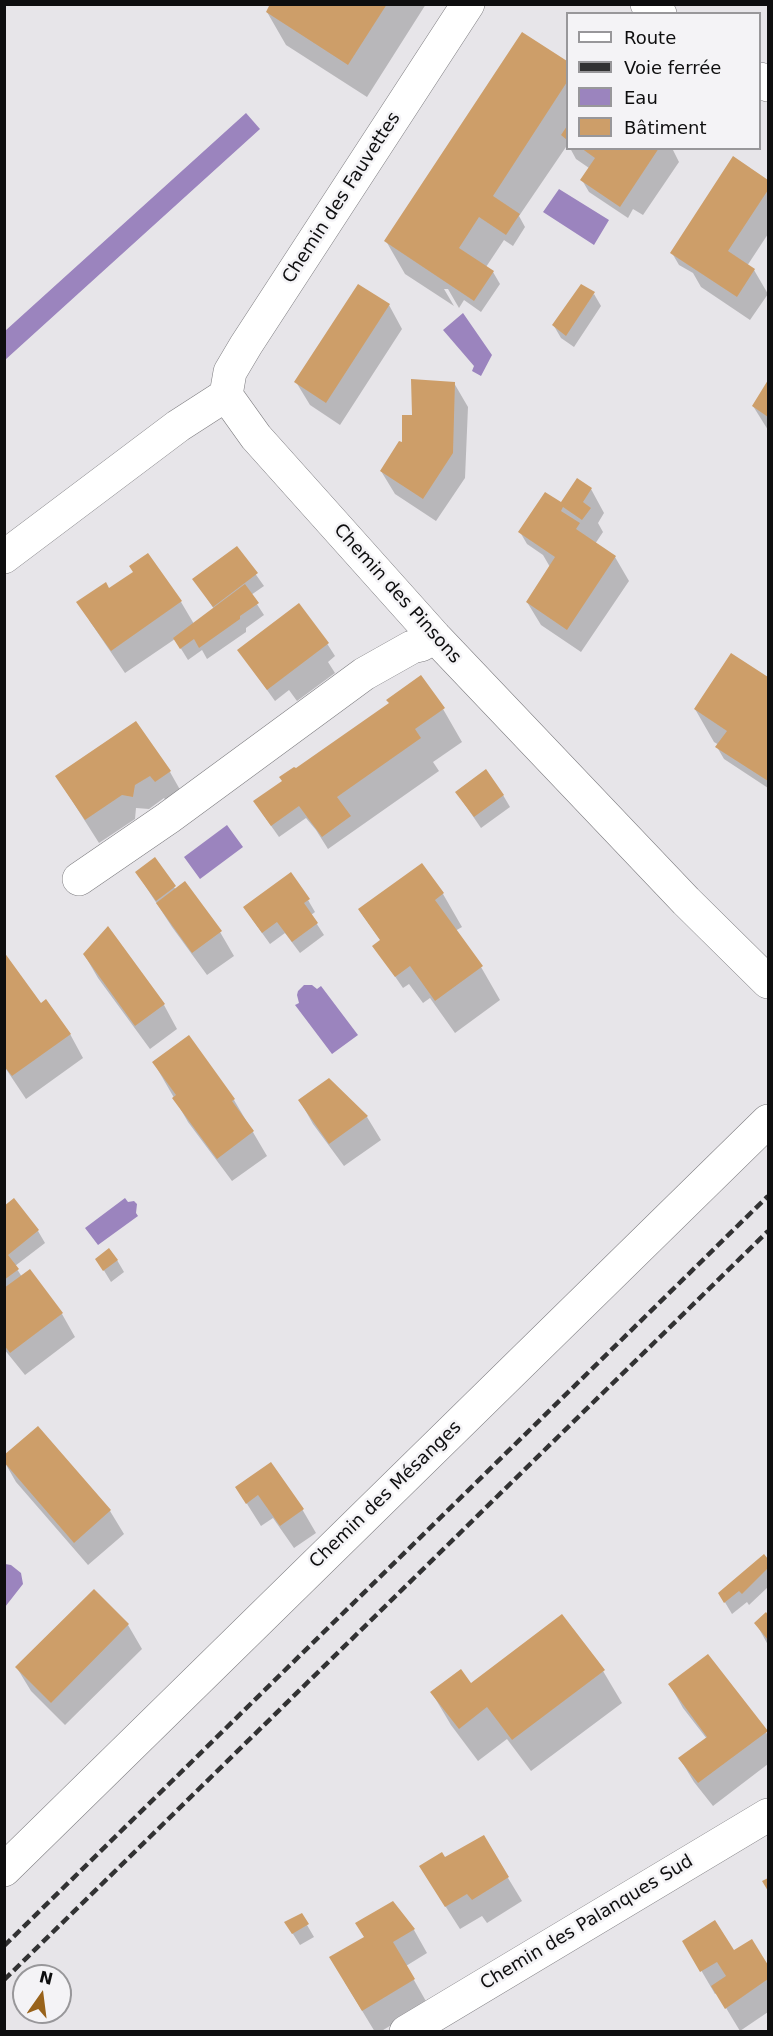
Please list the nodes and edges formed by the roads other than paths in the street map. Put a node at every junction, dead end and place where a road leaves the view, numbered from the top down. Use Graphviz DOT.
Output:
graph roads {
  1 [pos="468,4"];
  2 [pos="226,395"];
  3 [pos="4,557"];
  4 [pos="435,638"];
  5 [pos="79,879"];
  6 [pos="768,982"];
  7 [pos="768,1121"];
  8 [pos="768,1815"];
  9 [pos="4,1870"];
  10 [pos="406,2031"];
  1 -- 2 [label="street, Chemin des Fauvettes"];
  2 -- 3 [label="street"];
  2 -- 4 [label="street, Chemin des Pinsons"];
  4 -- 5 [label="street"];
  4 -- 6 [label="street, Chemin des Pinsons"];
  7 -- 9 [label="street, Chemin des Mésanges"];
  8 -- 10 [label="street, Chemin des Palanques Sud"];
}
